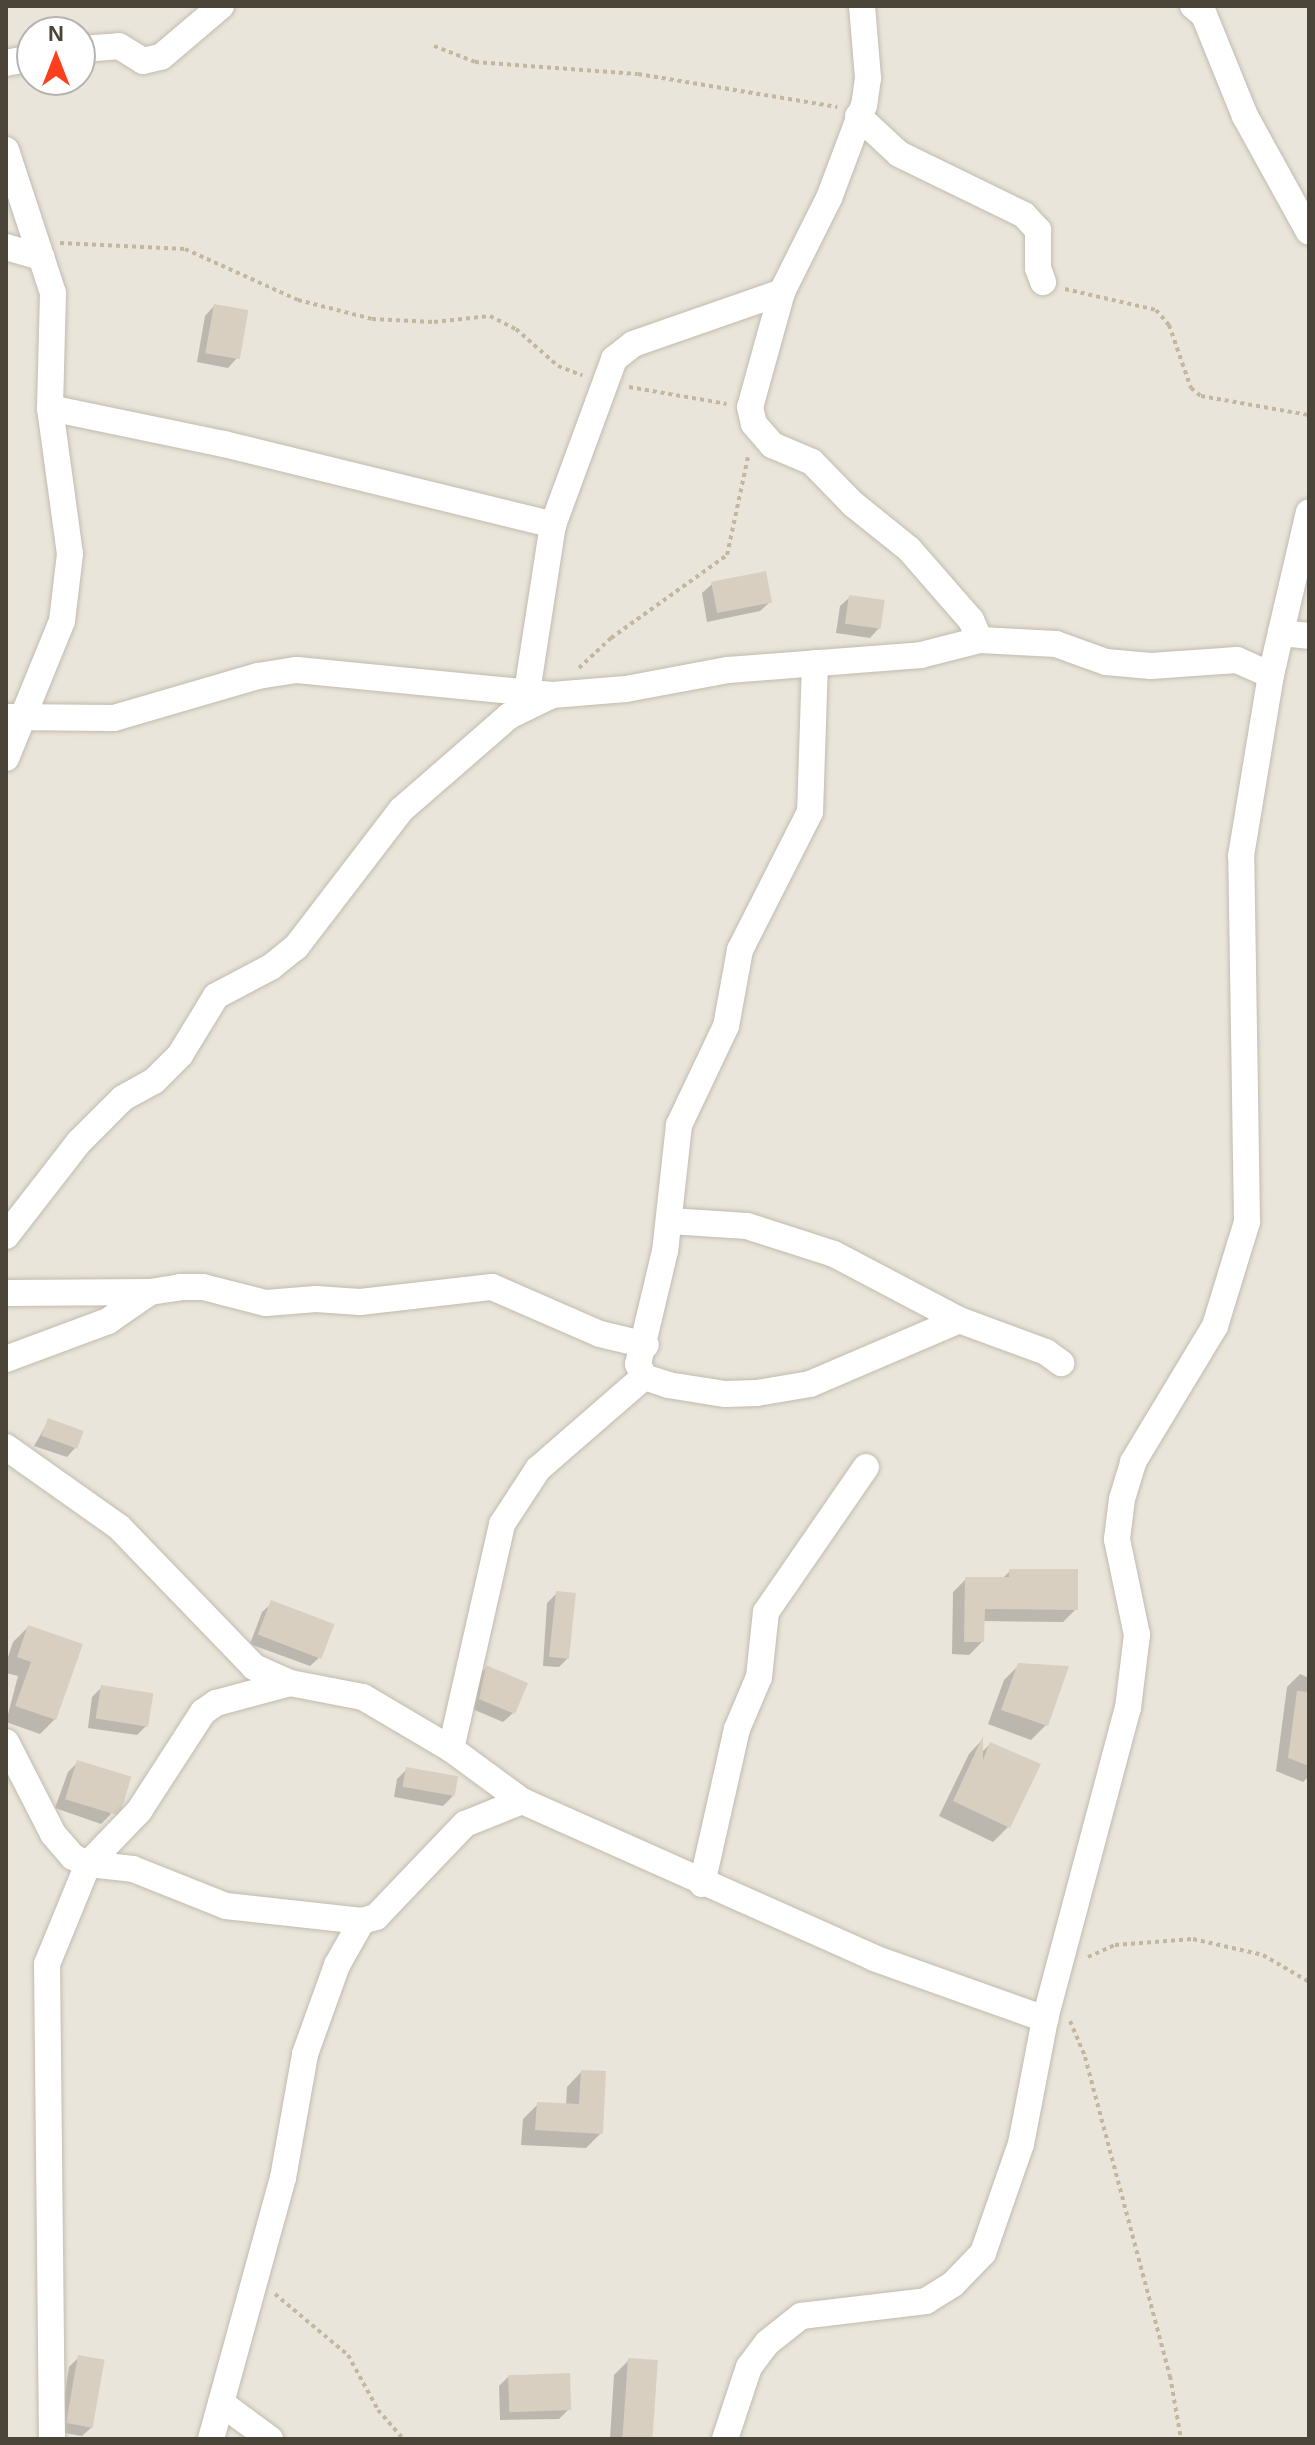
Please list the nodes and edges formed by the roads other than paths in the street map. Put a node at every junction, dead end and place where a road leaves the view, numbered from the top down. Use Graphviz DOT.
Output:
graph roads {
  1 [pos="221,6"];
  2 [pos="862,6"];
  3 [pos="1201,9"];
  4 [pos="96,48"];
  5 [pos="858,116"];
  6 [pos="6,150"];
  7 [pos="1309,232"];
  8 [pos="6,247"];
  9 [pos="40,250"];
  10 [pos="1043,282"];
  11 [pos="782,292"];
  12 [pos="50,408"];
  13 [pos="1309,512"];
  14 [pos="553,525"];
  15 [pos="1281,633"];
  16 [pos="1309,636"];
  17 [pos="980,640"];
  18 [pos="815,663"];
  19 [pos="1271,675"];
  20 [pos="540,694"];
  21 [pos="14,718"];
  22 [pos="6,758"];
  23 [pos="670,1221"];
  24 [pos="6,1236"];
  25 [pos="150,1292"];
  26 [pos="6,1293"];
  27 [pos="959,1320"];
  28 [pos="646,1345"];
  29 [pos="6,1359"];
  30 [pos="1061,1363"];
  31 [pos="644,1377"];
  32 [pos="6,1447"];
  33 [pos="866,1467"];
  34 [pos="290,1683"];
  35 [pos="6,1742"];
  36 [pos="451,1749"];
  37 [pos="522,1801"];
  38 [pos="88,1864"];
  39 [pos="702,1884"];
  40 [pos="362,1921"];
  41 [pos="1045,2019"];
  42 [pos="221,2403"];
  43 [pos="52,2439"];
  44 [pos="211,2439"];
  45 [pos="270,2439"];
  46 [pos="725,2439"];
  1 -- 4 [label="street"];
  2 -- 5 [label="street"];
  3 -- 7 [label="street"];
  5 -- 10 [label="street"];
  5 -- 11 [label="street"];
  6 -- 9 [label="street"];
  8 -- 9 [label="street"];
  9 -- 12 [label="street"];
  11 -- 14 [label="street"];
  11 -- 17 [label="street"];
  12 -- 14 [label="street"];
  12 -- 21 [label="street"];
  13 -- 15 [label="street"];
  14 -- 20 [label="street"];
  15 -- 16 [label="street"];
  15 -- 19 [label="street"];
  17 -- 18 [label="street"];
  17 -- 19 [label="street"];
  18 -- 20 [label="street"];
  18 -- 23 [label="street"];
  19 -- 41 [label="street"];
  20 -- 21 [label="street"];
  20 -- 24 [label="street"];
  21 -- 22 [label="street"];
  23 -- 27 [label="street"];
  23 -- 28 [label="street"];
  25 -- 26 [label="street"];
  25 -- 28 [label="street"];
  25 -- 29 [label="street"];
  27 -- 30 [label="street"];
  27 -- 31 [label="street"];
  28 -- 31 [label="street"];
  31 -- 36 [label="street"];
  32 -- 34 [label="street"];
  33 -- 39 [label="street"];
  34 -- 36 [label="street"];
  34 -- 38 [label="street"];
  35 -- 38 [label="street"];
  36 -- 37 [label="street"];
  37 -- 39 [label="street"];
  37 -- 40 [label="street"];
  38 -- 40 [label="street"];
  38 -- 43 [label="street"];
  39 -- 41 [label="street"];
  40 -- 42 [label="street"];
  41 -- 46 [label="street"];
  42 -- 44 [label="street"];
  42 -- 45 [label="street"];
}
